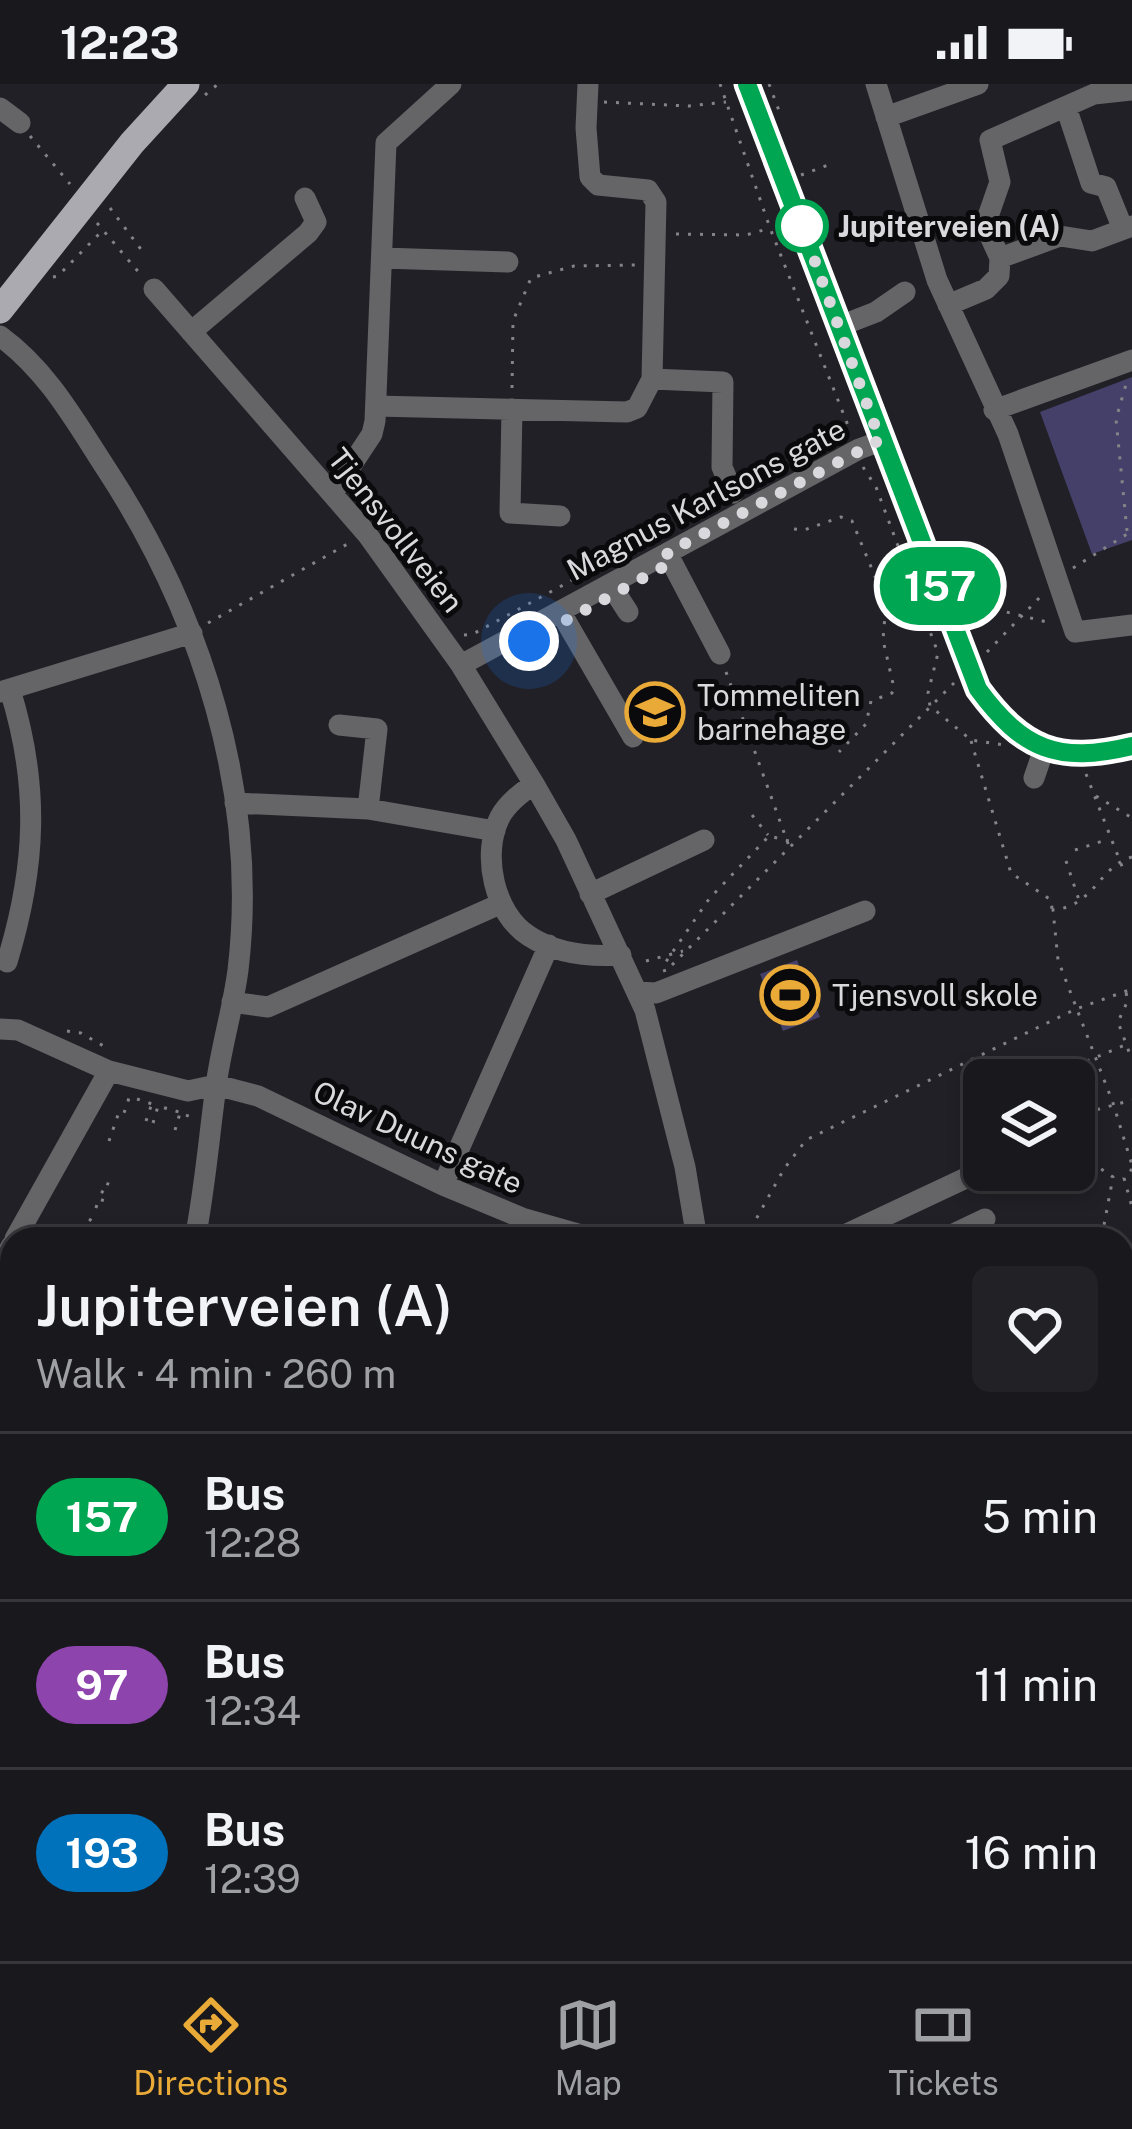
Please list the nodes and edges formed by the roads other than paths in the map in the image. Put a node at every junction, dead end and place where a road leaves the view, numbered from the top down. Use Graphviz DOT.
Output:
graph roads {
  1 [pos="186,84"];
  2 [pos="451,84"];
  3 [pos="747,84"];
  4 [pos="877,84"];
  5 [pos="978,84"];
  6 [pos="1132,90"];
  7 [pos="588,93"];
  8 [pos="1066,106"];
  9 [pos="0,108"];
  10 [pos="886,117"];
  11 [pos="20,123"];
  12 [pos="305,198"];
  13 [pos="1128,228"];
  14 [pos="382,258"];
  15 [pos="1000,258"];
  16 [pos="508,262"];
  17 [pos="154,289"];
  18 [pos="905,292"];
  19 [pos="948,305"];
  20 [pos="0,310"];
  21 [pos="840,326"];
  22 [pos="191,332"];
  23 [pos="0,336"];
  24 [pos="1131,366"];
  25 [pos="652,379"];
  26 [pos="376,406"];
  27 [pos="512,409"];
  28 [pos="994,410"];
  29 [pos="880,440"];
  30 [pos="333,493"];
  31 [pos="733,493"];
  32 [pos="560,516"];
  33 [pos="667,553"];
  34 [pos="610,584"];
  35 [pos="560,611"];
  36 [pos="628,612"];
  37 [pos="1132,625"];
  38 [pos="192,633"];
  39 [pos="719,654"];
  40 [pos="460,665"];
  41 [pos="5,691"];
  42 [pos="340,725"];
  43 [pos="633,737"];
  44 [pos="1037,746"];
  45 [pos="1132,746"];
  46 [pos="1034,778"];
  47 [pos="534,784"];
  48 [pos="235,803"];
  49 [pos="368,809"];
  50 [pos="495,831"];
  51 [pos="704,841"];
  52 [pos="590,894"];
  53 [pos="500,904"];
  54 [pos="865,911"];
  55 [pos="549,945"];
  56 [pos="621,956"];
  57 [pos="7,962"];
  58 [pos="638,992"];
  59 [pos="232,1002"];
  60 [pos="0,1029"];
  61 [pos="109,1071"];
  62 [pos="276,1083"];
  63 [pos="216,1085"];
  64 [pos="286,1109"];
  65 [pos="963,1179"];
  66 [pos="443,1185"];
  67 [pos="986,1219"];
  68 [pos="22,1227"];
  69 [pos="197,1227"];
  70 [pos="554,1227"];
  71 [pos="695,1227"];
  72 [pos="862,1227"];
  73 [pos="969,1227"];
  1 -- 20 [label="main road"];
  2 -- 14 [label="street"];
  3 -- 21 [label="street"];
  4 -- 10 [label="street"];
  5 -- 10 [label="street"];
  6 -- 8 [label="street"];
  7 -- 25 [label="street"];
  8 -- 13 [label="street"];
  8 -- 15 [label="street"];
  9 -- 11 [label="street"];
  10 -- 19 [label="street"];
  12 -- 22 [label="street"];
  13 -- 15 [label="street"];
  14 -- 16 [label="street"];
  14 -- 26 [label="street"];
  15 -- 19 [label="street"];
  17 -- 22 [label="street, Tjensvollveien"];
  18 -- 21 [label="street"];
  19 -- 28 [label="street"];
  21 -- 29 [label="street"];
  22 -- 30 [label="street, Tjensvollveien"];
  23 -- 38 [label="street"];
  24 -- 28 [label="street"];
  25 -- 27 [label="street"];
  25 -- 31 [label="street"];
  26 -- 27 [label="street"];
  26 -- 30 [label="street"];
  27 -- 32 [label="street"];
  28 -- 37 [label="street"];
  29 -- 33 [label="street, Magnus Karlsons gate"];
  29 -- 44 [label="street, bridge"];
  30 -- 40 [label="street, Tjensvollveien"];
  33 -- 34 [label="street, Magnus Karlsons gate"];
  33 -- 39 [label="street"];
  34 -- 35 [label="street, Magnus Karlsons gate"];
  34 -- 36 [label="street"];
  35 -- 40 [label="street, Magnus Karlsons gate"];
  35 -- 43 [label="street, Magnus Karlsons gate"];
  38 -- 41 [label="street"];
  38 -- 48 [label="street"];
  40 -- 47 [label="street, Tjensvollveien"];
  41 -- 57 [label="street"];
  42 -- 49 [label="street"];
  44 -- 45 [label="street"];
  44 -- 46 [label="street"];
  47 -- 50 [label="street"];
  47 -- 52 [label="street, Tjensvollveien"];
  48 -- 49 [label="street"];
  48 -- 59 [label="street"];
  49 -- 50 [label="street"];
  50 -- 53 [label="street"];
  51 -- 52 [label="street"];
  52 -- 56 [label="street, Tjensvollveien"];
  53 -- 55 [label="street"];
  53 -- 59 [label="street"];
  54 -- 58 [label="street"];
  55 -- 56 [label="street"];
  55 -- 66 [label="street"];
  56 -- 58 [label="street, Tjensvollveien"];
  58 -- 71 [label="street, Tjensvollveien"];
  59 -- 63 [label="street"];
  60 -- 61 [label="street, Olav Duuns gate"];
  61 -- 63 [label="street, Olav Duuns gate"];
  61 -- 68 [label="street"];
  62 -- 64 [label="street"];
  63 -- 64 [label="street, Olav Duuns gate"];
  63 -- 69 [label="street"];
  64 -- 66 [label="street, Olav Duuns gate"];
  65 -- 72 [label="street"];
  66 -- 70 [label="street, Olav Duuns gate"];
  67 -- 73 [label="street"];
}
